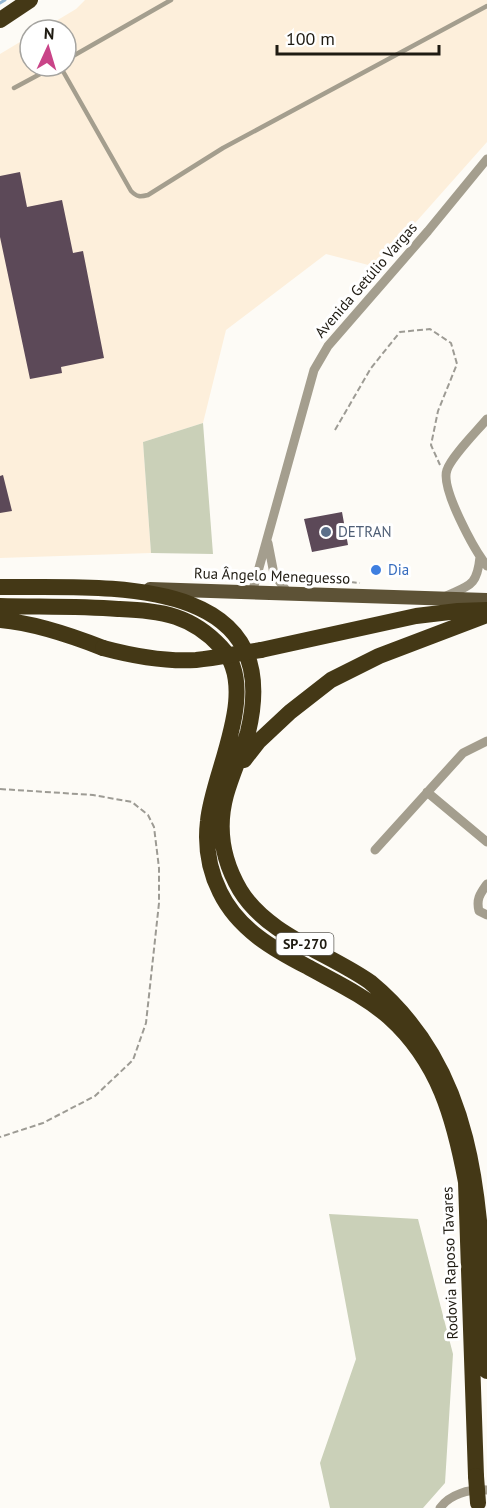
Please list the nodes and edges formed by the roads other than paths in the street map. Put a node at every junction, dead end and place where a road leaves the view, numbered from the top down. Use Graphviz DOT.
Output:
graph roads {
  1 [pos="30,0"];
  2 [pos="171,0"];
  3 [pos="487,6"];
  4 [pos="0,20"];
  5 [pos="78,53"];
  6 [pos="33,78"];
  7 [pos="67,78"];
  8 [pos="14,88"];
  9 [pos="487,159"];
  10 [pos="487,419"];
  11 [pos="267,541"];
  12 [pos="480,557"];
  13 [pos="487,566"];
  14 [pos="0,587"];
  15 [pos="100,588"];
  16 [pos="252,593"];
  17 [pos="288,594"];
  18 [pos="443,598"];
  19 [pos="487,600"];
  20 [pos="0,606"];
  21 [pos="487,610"];
  22 [pos="487,615"];
  23 [pos="0,620"];
  24 [pos="487,741"];
  25 [pos="232,778"];
  26 [pos="427,792"];
  27 [pos="487,842"];
  28 [pos="375,850"];
  29 [pos="487,884"];
  30 [pos="487,915"];
  31 [pos="487,1371"];
  32 [pos="480,1493"];
  33 [pos="440,1508"];
  1 -- 4 [label="highway"];
  2 -- 5 [label="lane"];
  3 -- 7 [label="lane"];
  6 -- 8 [label="lane"];
  9 -- 11 [label="street, Avenida Getúlio Vargas"];
  10 -- 12 [label="street"];
  11 -- 16 [label="street, Avenida Getúlio Vargas"];
  11 -- 17 [label="street, Avenida Getúlio Vargas"];
  12 -- 13 [label="street"];
  12 -- 18 [label="street"];
  14 -- 15 [label="highway, SP-270"];
  15 -- 16 [label="main road, Rua Ângelo Meneguesso / SP-270"];
  15 -- 25 [label="highway, SP-270"];
  16 -- 17 [label="main road, Rua Ângelo Meneguesso / SP-270"];
  17 -- 18 [label="main road, Rua Ângelo Meneguesso / SP-270"];
  18 -- 19 [label="main road, Rua Ângelo Meneguesso"];
  20 -- 32 [label="highway, Rodovia Raposo Tavares / SP-270"];
  21 -- 23 [label="highway, bridge"];
  22 -- 25 [label="highway"];
  24 -- 26 [label="street"];
  25 -- 31 [label="highway, SP-270"];
  26 -- 27 [label="street"];
  26 -- 28 [label="street"];
  29 -- 30 [label="street"];
  32 -- 33 [label="street"];
}
